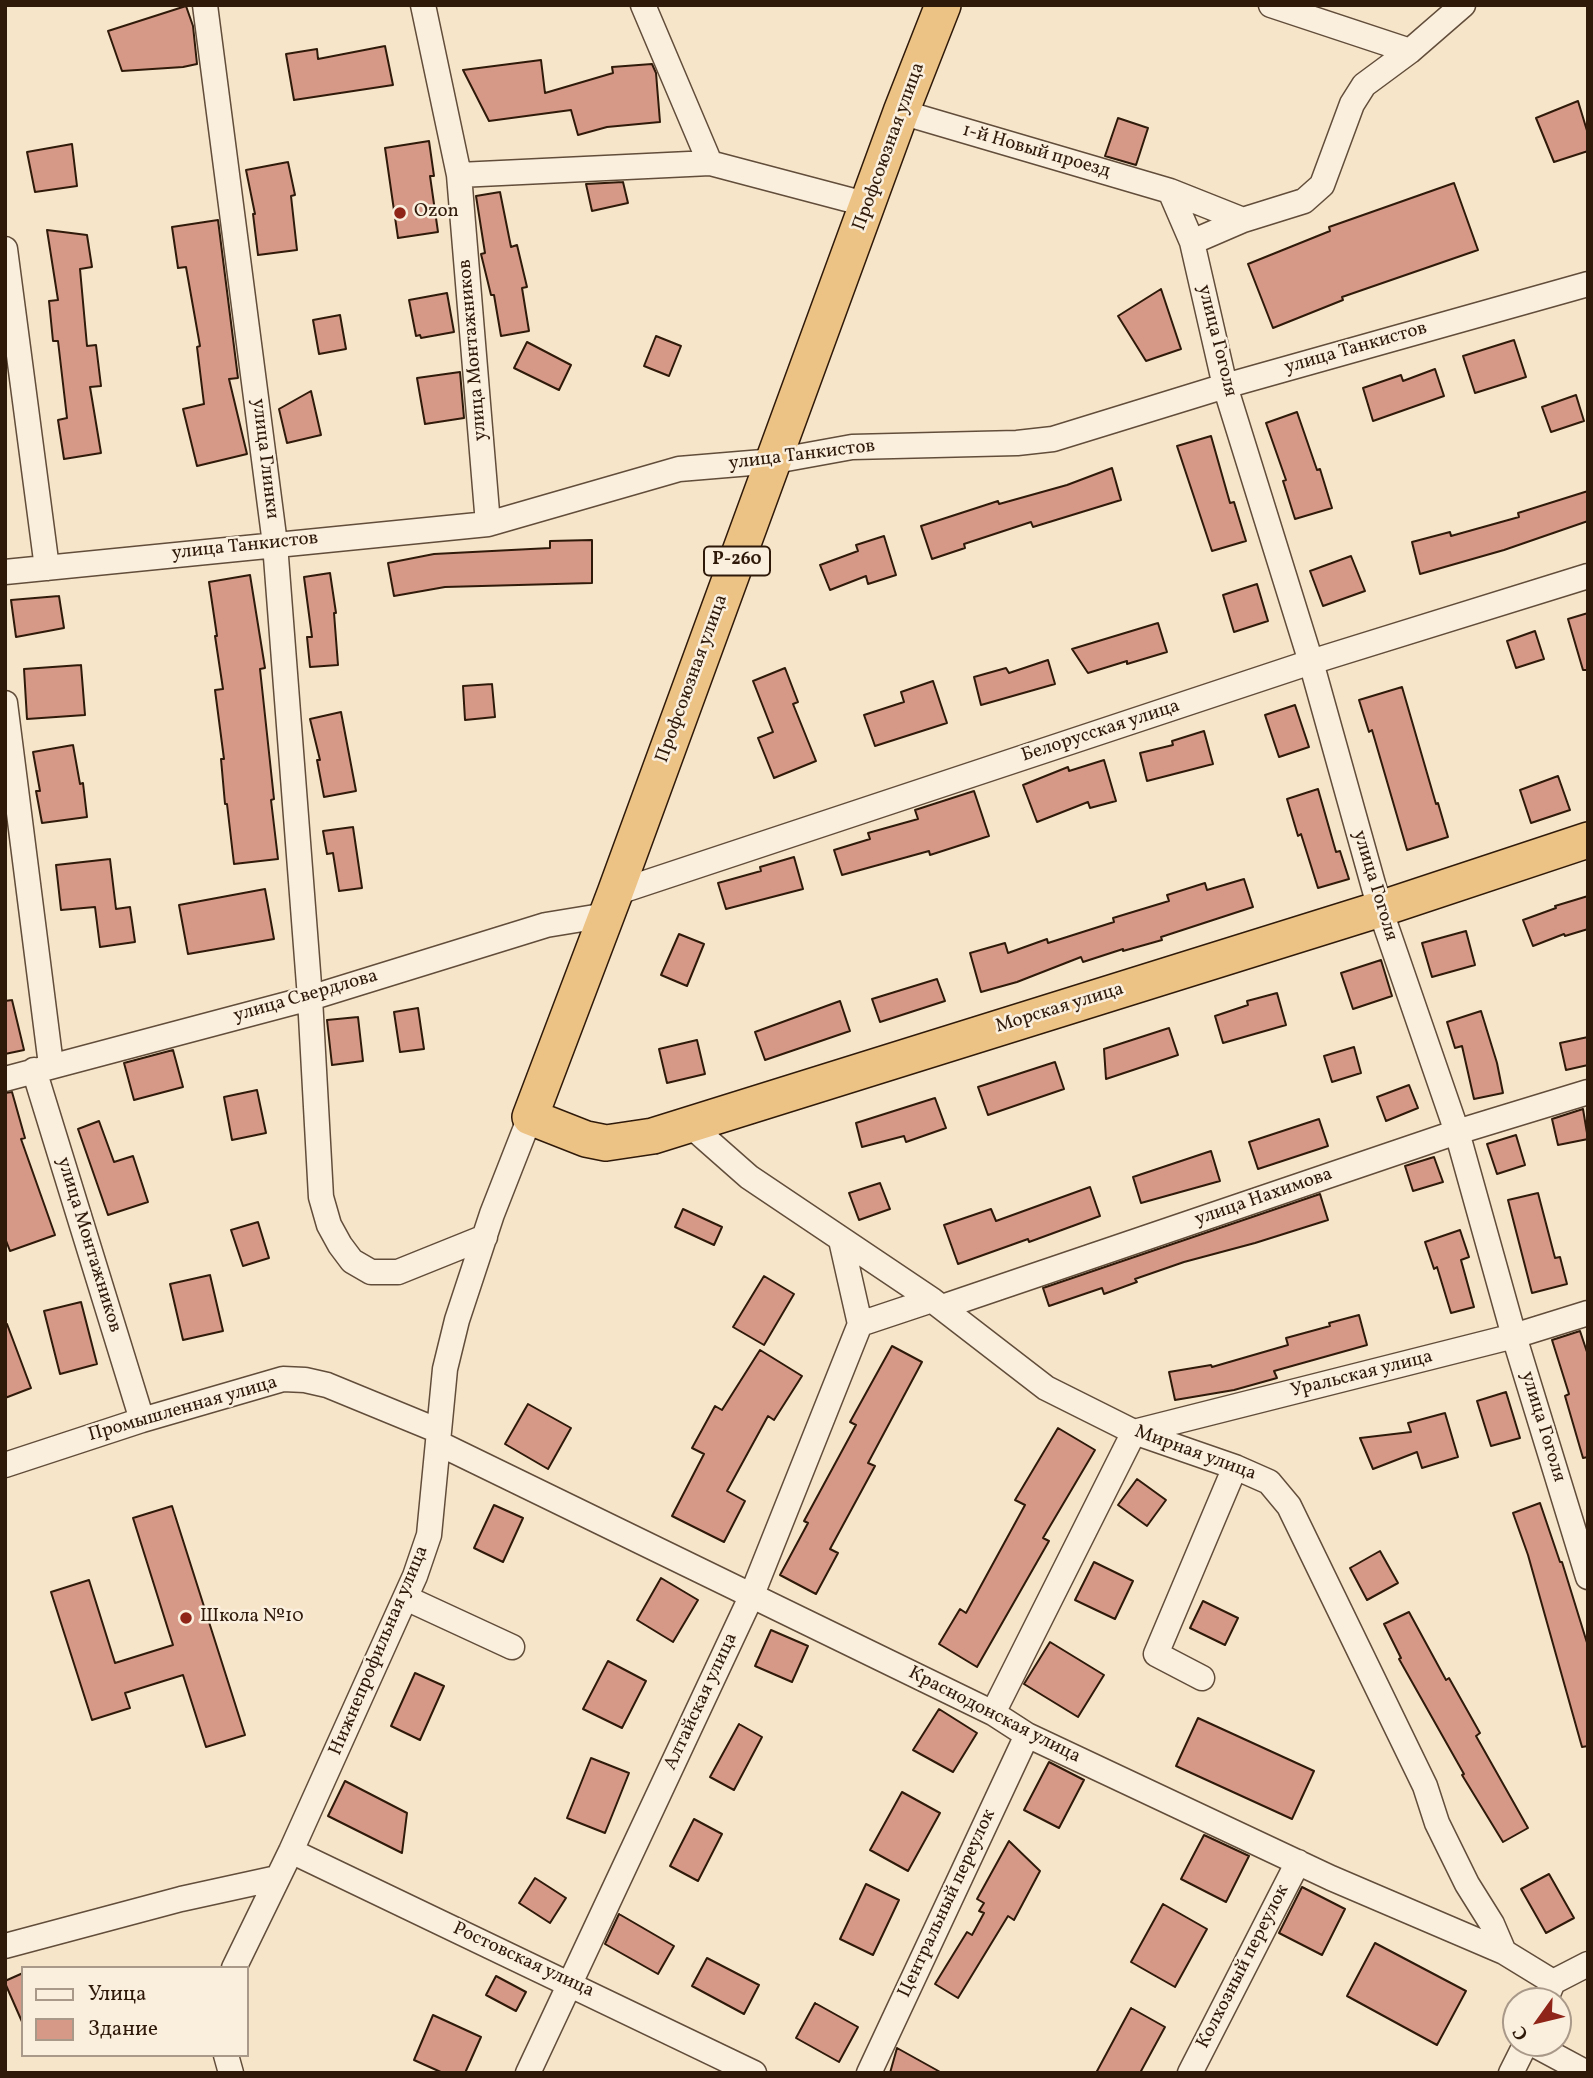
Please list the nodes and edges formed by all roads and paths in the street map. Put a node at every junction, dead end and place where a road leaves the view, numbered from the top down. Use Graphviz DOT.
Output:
graph roads {
  1 [pos="205,5"];
  2 [pos="423,5"];
  3 [pos="643,5"];
  4 [pos="943,5"];
  5 [pos="1271,5"];
  6 [pos="1463,5"];
  7 [pos="1410,51"];
  8 [pos="901,112"];
  9 [pos="710,163"];
  10 [pos="459,176"];
  11 [pos="1170,191"];
  12 [pos="869,205"];
  13 [pos="1243,220"];
  14 [pos="1192,242"];
  15 [pos="5,249"];
  16 [pos="1588,284"];
  17 [pos="1225,386"];
  18 [pos="775,461"];
  19 [pos="488,524"];
  20 [pos="275,544"];
  21 [pos="47,568"];
  22 [pos="5,572"];
  23 [pos="1588,576"];
  24 [pos="1311,662"];
  25 [pos="5,703"];
  26 [pos="1588,839"];
  27 [pos="611,904"];
  28 [pos="1380,909"];
  29 [pos="310,998"];
  30 [pos="43,1068"];
  31 [pos="5,1079"];
  32 [pos="1588,1092"];
  33 [pos="530,1117"];
  34 [pos="690,1125"];
  35 [pos="1457,1132"];
  36 [pos="485,1237"];
  37 [pos="841,1240"];
  38 [pos="937,1303"];
  39 [pos="1588,1314"];
  40 [pos="860,1324"];
  41 [pos="1514,1336"];
  42 [pos="142,1420"];
  43 [pos="1134,1432"];
  44 [pos="439,1437"];
  45 [pos="5,1465"];
  46 [pos="1235,1466"];
  47 [pos="1580,1523"];
  48 [pos="1588,1577"];
  49 [pos="751,1597"];
  50 [pos="406,1598"];
  51 [pos="512,1647"];
  52 [pos="1202,1678"];
  53 [pos="993,1713"];
  54 [pos="1027,1735"];
  55 [pos="291,1852"];
  56 [pos="1298,1861"];
  57 [pos="276,1878"];
  58 [pos="5,1946"];
  59 [pos="1504,1952"];
  60 [pos="1588,1964"];
  61 [pos="235,1966"];
  62 [pos="570,1984"];
  63 [pos="1543,1987"];
  64 [pos="1556,1987"];
  65 [pos="1521,2057"];
  66 [pos="1556,2057"];
  67 [pos="528,2073"];
  68 [pos="754,2073"];
  69 [pos="869,2073"];
  70 [pos="1190,2073"];
  71 [pos="1511,2073"];
  72 [pos="1587,2073"];
  1 -- 20 [label="street, улица Глинки"];
  2 -- 10 [label="street, улица Монтажников"];
  3 -- 9 [label="street"];
  4 -- 8 [label="highway, Профсоюзная улица / Р-260"];
  5 -- 7 [label="street"];
  6 -- 7 [label="street"];
  7 -- 13 [label="street"];
  8 -- 11 [label="street, 1-й Новый проезд"];
  8 -- 12 [label="highway, Профсоюзная улица / Р-260"];
  9 -- 10 [label="street"];
  9 -- 12 [label="street"];
  10 -- 19 [label="street, улица Монтажников"];
  11 -- 13 [label="street, 1-й Новый проезд"];
  11 -- 14 [label="street, улица Гоголя"];
  12 -- 18 [label="highway, Профсоюзная улица / Р-260"];
  13 -- 14 [label="street"];
  14 -- 17 [label="street, улица Гоголя"];
  15 -- 21 [label="street"];
  16 -- 17 [label="street, улица Танкистов"];
  17 -- 18 [label="street, улица Танкистов"];
  17 -- 24 [label="street, улица Гоголя"];
  18 -- 19 [label="street, улица Танкистов"];
  18 -- 27 [label="highway, Профсоюзная улица / Р-260"];
  19 -- 20 [label="street, улица Танкистов"];
  20 -- 21 [label="street, улица Танкистов"];
  20 -- 29 [label="street, улица Глинки"];
  21 -- 22 [label="street, улица Танкистов"];
  23 -- 24 [label="street, Белорусская улица"];
  24 -- 27 [label="street, Белорусская улица"];
  24 -- 28 [label="street, улица Гоголя"];
  25 -- 30 [label="street, улица Монтажников"];
  26 -- 28 [label="highway, Морская улица"];
  27 -- 29 [label="street, улица Свердлова"];
  27 -- 33 [label="highway, Профсоюзная улица / Р-260"];
  28 -- 34 [label="highway, Морская улица"];
  28 -- 35 [label="street, улица Гоголя"];
  29 -- 30 [label="street, улица Свердлова"];
  29 -- 36 [label="street, улица Глинки"];
  30 -- 31 [label="street, улица Свердлова"];
  30 -- 42 [label="street, улица Монтажников"];
  32 -- 35 [label="street, улица Нахимова"];
  33 -- 34 [label="highway, Морская улица"];
  33 -- 36 [label="street, Нижнепрофильная улица"];
  34 -- 37 [label="street, Мирная улица"];
  35 -- 38 [label="street, улица Нахимова"];
  35 -- 41 [label="street, улица Гоголя"];
  36 -- 44 [label="street, Нижнепрофильная улица"];
  37 -- 38 [label="street, Мирная улица"];
  37 -- 40 [label="street"];
  38 -- 40 [label="street, улица Нахимова"];
  38 -- 43 [label="street, Мирная улица"];
  39 -- 41 [label="street, Уральская улица"];
  40 -- 49 [label="street, Алтайская улица"];
  41 -- 43 [label="street, Уральская улица"];
  41 -- 47 [label="street, улица Гоголя"];
  42 -- 44 [label="street, Промышленная улица"];
  42 -- 45 [label="street, Промышленная улица"];
  43 -- 46 [label="street, Мирная улица"];
  43 -- 53 [label="street"];
  44 -- 49 [label="street, Краснодонская улица"];
  44 -- 50 [label="street, Нижнепрофильная улица"];
  46 -- 52 [label="street"];
  46 -- 59 [label="street, Мирная улица"];
  47 -- 48 [label="street, улица Гоголя"];
  49 -- 53 [label="street, Краснодонская улица"];
  49 -- 62 [label="street, Алтайская улица"];
  50 -- 51 [label="street"];
  50 -- 55 [label="street, Нижнепрофильная улица"];
  53 -- 54 [label="street, Краснодонская улица"];
  54 -- 56 [label="street, Краснодонская улица"];
  54 -- 69 [label="street, Центральный переулок"];
  55 -- 57 [label="street, Нижнепрофильная улица"];
  55 -- 62 [label="street, Ростовская улица"];
  56 -- 59 [label="street, Краснодонская улица"];
  56 -- 70 [label="street, Колхозный переулок"];
  57 -- 58 [label="street"];
  57 -- 61 [label="street, Нижнепрофильная улица"];
  59 -- 63 [label="street, Краснодонская улица"];
  60 -- 64 [label="street"];
  62 -- 67 [label="street, Алтайская улица"];
  62 -- 68 [label="street, Ростовская улица"];
  65 -- 71 [label="street"];
  66 -- 72 [label="street"];
}
